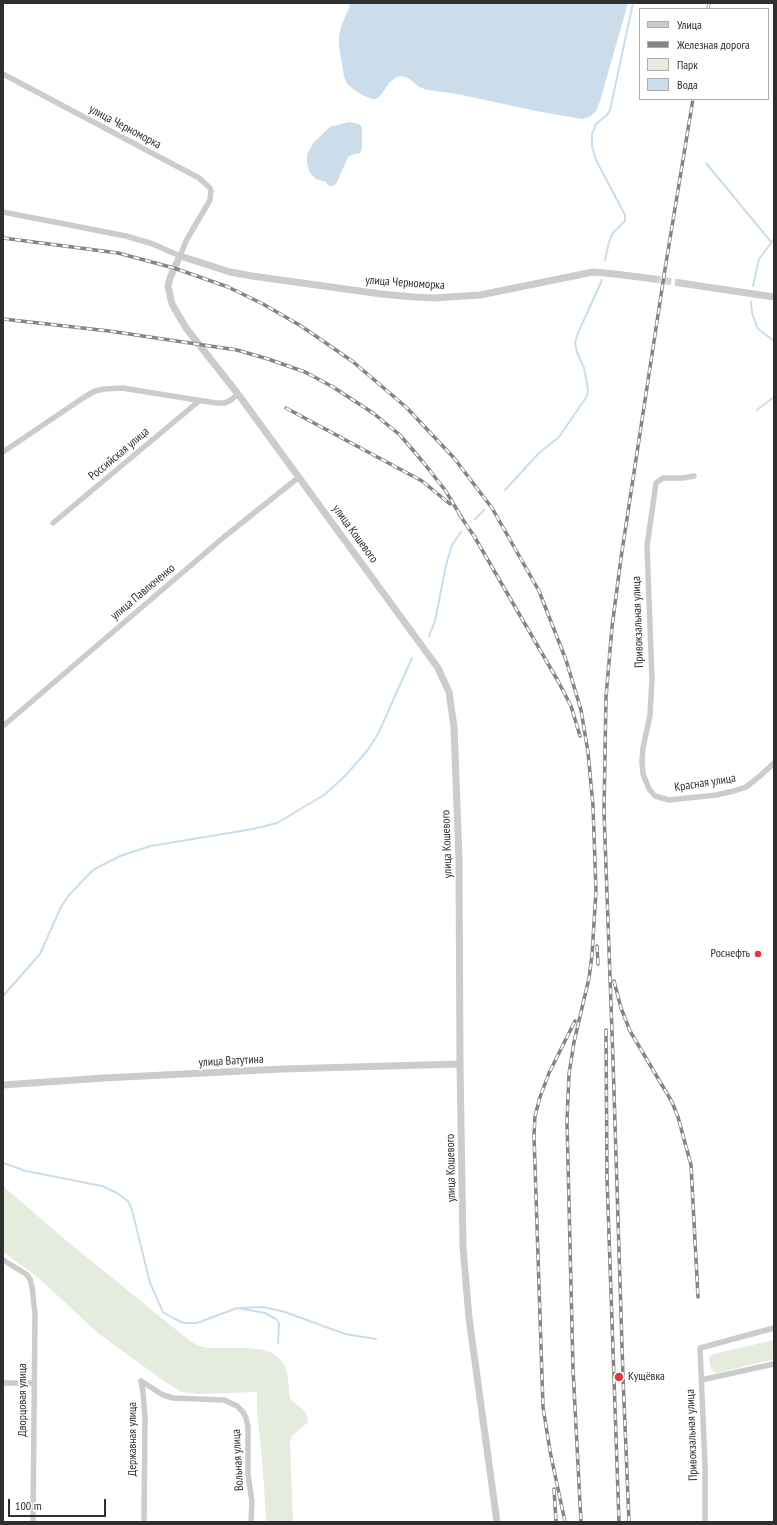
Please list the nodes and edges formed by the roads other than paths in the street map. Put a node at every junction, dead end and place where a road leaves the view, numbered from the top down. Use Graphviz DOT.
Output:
graph roads {
  1 [pos="3,74"];
  2 [pos="3,212"];
  3 [pos="180,256"];
  4 [pos="654,279"];
  5 [pos="680,283"];
  6 [pos="774,297"];
  7 [pos="238,394"];
  8 [pos="199,401"];
  9 [pos="3,452"];
  10 [pos="694,476"];
  11 [pos="299,477"];
  12 [pos="53,523"];
  13 [pos="3,726"];
  14 [pos="774,763"];
  15 [pos="655,796"];
  16 [pos="460,1064"];
  17 [pos="3,1085"];
  18 [pos="3,1260"];
  19 [pos="774,1328"];
  20 [pos="774,1364"];
  21 [pos="701,1380"];
  22 [pos="141,1381"];
  23 [pos="3,1383"];
  24 [pos="34,1383"];
  25 [pos="33,1522"];
  26 [pos="144,1522"];
  27 [pos="251,1522"];
  28 [pos="496,1522"];
  29 [pos="705,1522"];
  1 -- 3 [label="street, улица Черноморка"];
  2 -- 3 [label="street, улица Черноморка"];
  3 -- 4 [label="street, улица Черноморка"];
  3 -- 7 [label="street, улица Кошевого"];
  5 -- 6 [label="street"];
  7 -- 8 [label="street"];
  7 -- 11 [label="street, улица Кошевого"];
  8 -- 9 [label="street"];
  8 -- 12 [label="street, Российская улица"];
  10 -- 15 [label="street, Привокзальная улица"];
  11 -- 13 [label="street, улица Павлюченко"];
  11 -- 16 [label="street, улица Кошевого"];
  14 -- 15 [label="street, Красная улица"];
  16 -- 17 [label="street, улица Ватутина"];
  16 -- 28 [label="street, улица Кошевого"];
  18 -- 24 [label="street, Дворцовая улица"];
  19 -- 21 [label="street, Привокзальная улица"];
  20 -- 21 [label="street"];
  21 -- 29 [label="street, Привокзальная улица"];
  22 -- 26 [label="street, Державная улица"];
  22 -- 27 [label="street, Вольная улица"];
  23 -- 24 [label="street"];
  24 -- 25 [label="street, Дворцовая улица"];
}
